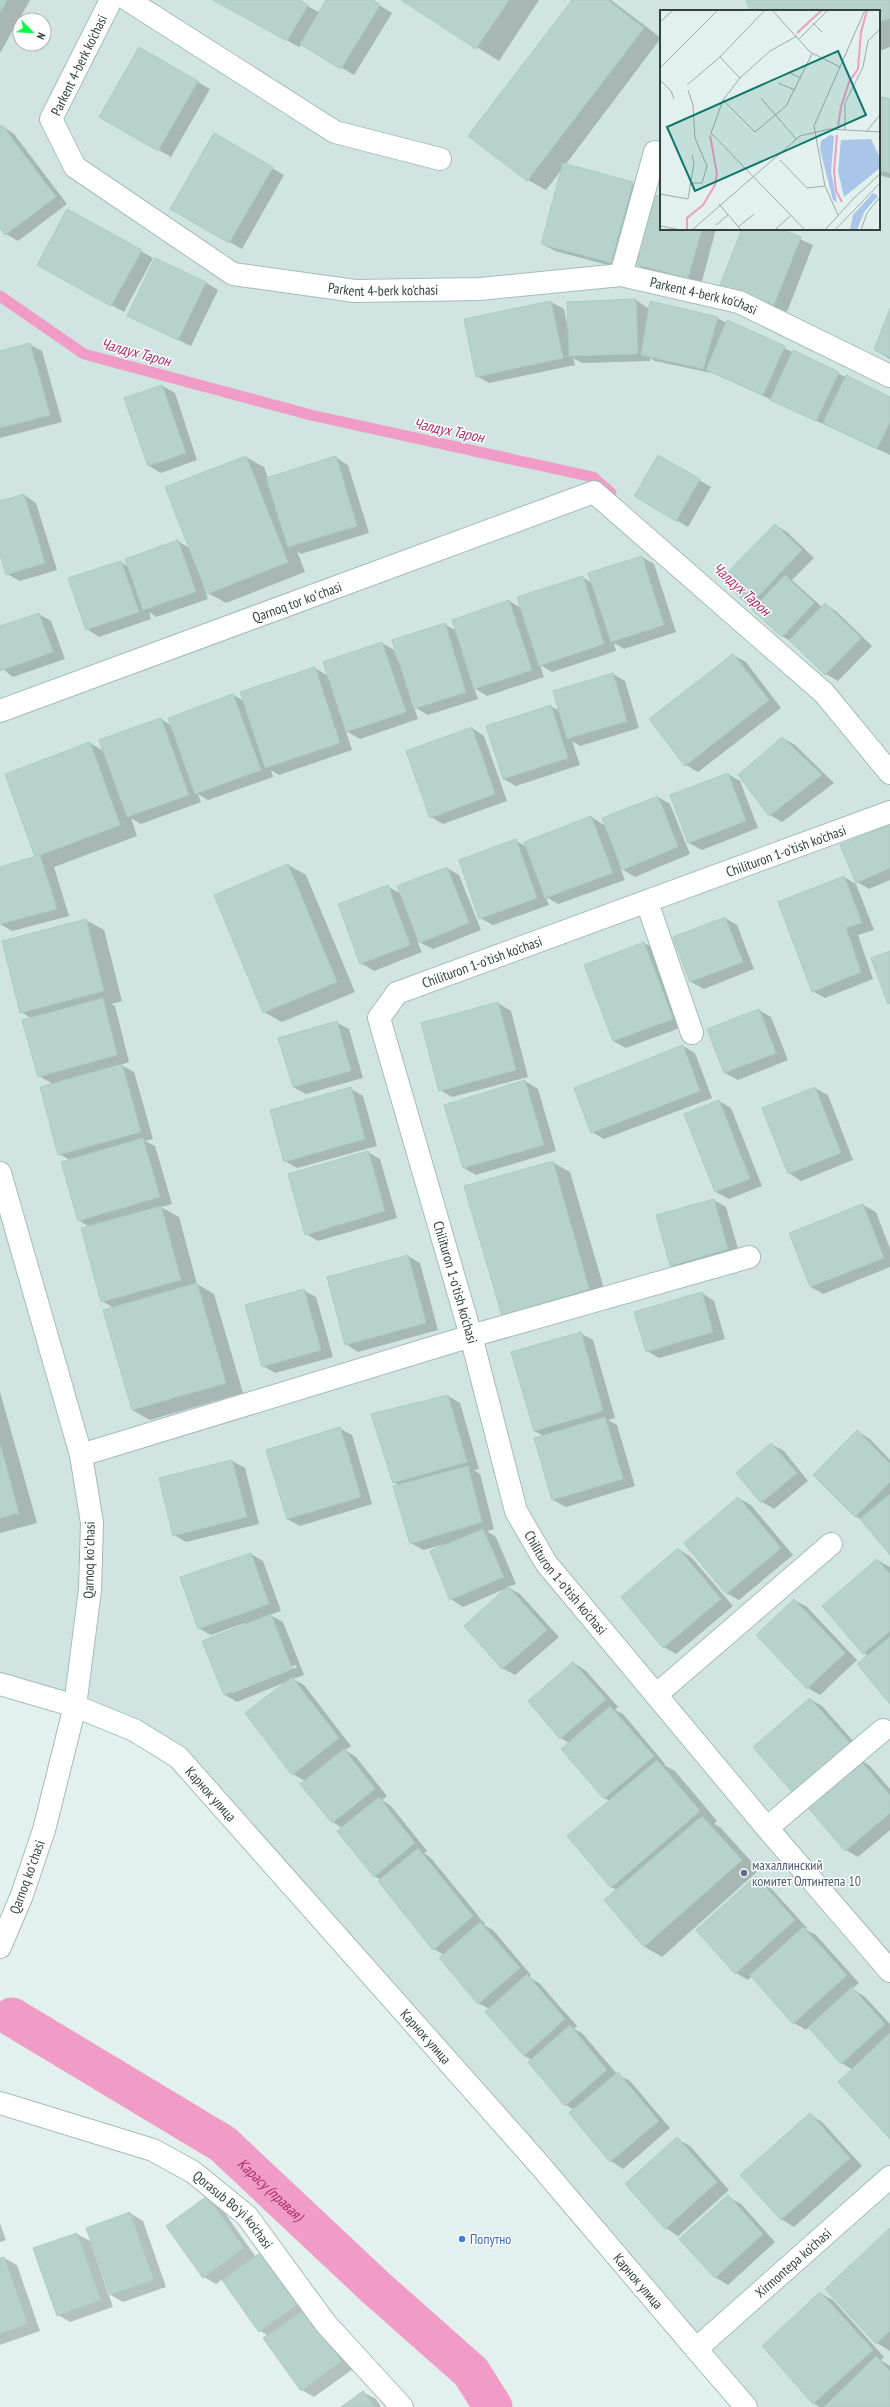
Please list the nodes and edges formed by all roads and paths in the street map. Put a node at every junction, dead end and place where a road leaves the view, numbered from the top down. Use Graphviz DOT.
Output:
graph roads {
  1 [pos="111,0"];
  2 [pos="128,0"];
  3 [pos="655,152"];
  4 [pos="440,159"];
  5 [pos="621,275"];
  6 [pos="890,376"];
  7 [pos="0,711"];
  8 [pos="890,773"];
  9 [pos="890,812"];
  10 [pos="647,902"];
  11 [pos="692,1033"];
  12 [pos="0,1173"];
  13 [pos="749,1257"];
  14 [pos="471,1336"];
  15 [pos="81,1455"];
  16 [pos="831,1544"];
  17 [pos="0,1684"];
  18 [pos="657,1694"];
  19 [pos="75,1706"];
  20 [pos="883,1730"];
  21 [pos="767,1828"];
  22 [pos="0,1947"];
  23 [pos="890,1971"];
  24 [pos="0,2103"];
  25 [pos="890,2177"];
  26 [pos="696,2349"];
  27 [pos="402,2407"];
  28 [pos="746,2407"];
  1 -- 5 [label="street, Parkent 4-berk ko'chasi"];
  2 -- 4 [label="street"];
  3 -- 5 [label="street"];
  5 -- 6 [label="street, Parkent 4-berk ko'chasi"];
  7 -- 8 [label="street, Qarnoq tor koʻchasi"];
  9 -- 10 [label="street, Chilituron 1-o'tish ko'chasi"];
  10 -- 11 [label="street"];
  10 -- 14 [label="street, Chilituron 1-o'tish ko'chasi"];
  12 -- 15 [label="street, Qarnoq koʻchasi"];
  13 -- 14 [label="street"];
  14 -- 15 [label="street"];
  14 -- 18 [label="street, Chilituron 1-o'tish ko'chasi"];
  15 -- 19 [label="street, Qarnoq koʻchasi"];
  16 -- 18 [label="street"];
  17 -- 19 [label="street, Карнок улица"];
  18 -- 21 [label="street, Chilituron 1-o'tish ko'chasi"];
  19 -- 22 [label="street, Qarnoq koʻchasi"];
  19 -- 26 [label="street, Карнок улица"];
  20 -- 21 [label="street"];
  21 -- 23 [label="street, Chilituron 1-o'tish ko'chasi"];
  24 -- 27 [label="street, Qorasub Bo'yi ko'chasi"];
  25 -- 26 [label="street, Xirmontepa ko'chasi"];
  26 -- 28 [label="street, Карнок улица"];
}
